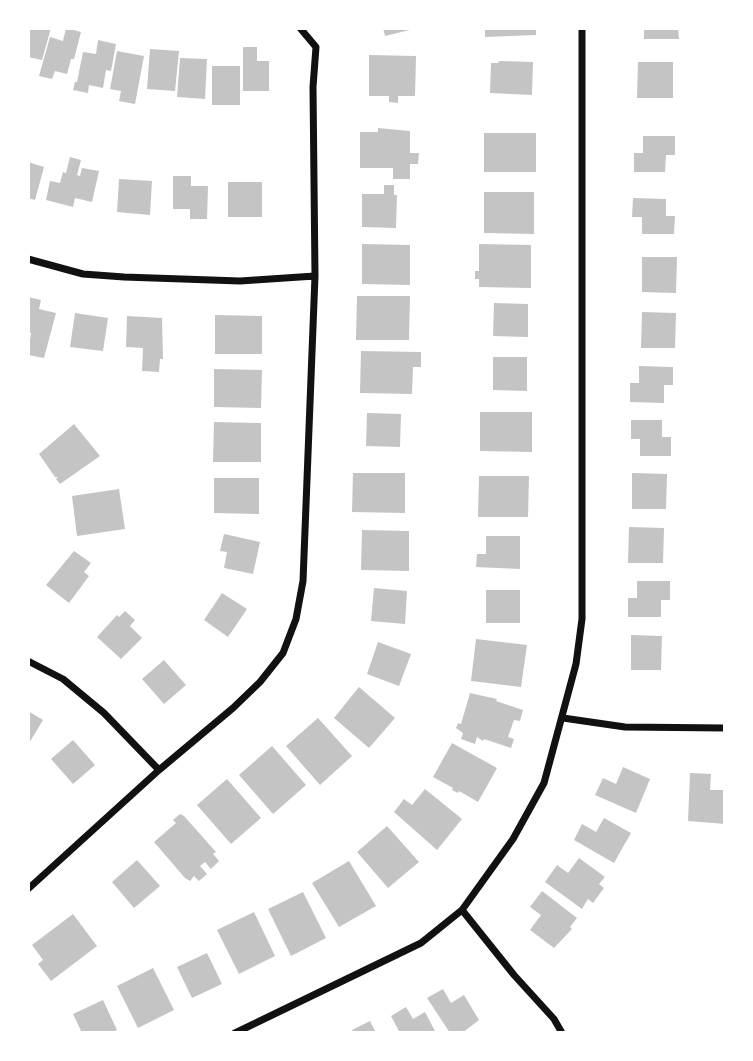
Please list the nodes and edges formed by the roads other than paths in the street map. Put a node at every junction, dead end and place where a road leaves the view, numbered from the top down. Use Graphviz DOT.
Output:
graph roads {
  1 [pos="300,28"];
  2 [pos="582,28"];
  3 [pos="28,259"];
  4 [pos="315,276"];
  5 [pos="28,661"];
  6 [pos="563,718"];
  7 [pos="725,728"];
  8 [pos="159,770"];
  9 [pos="28,889"];
  10 [pos="462,910"];
  11 [pos="235,1033"];
  12 [pos="562,1033"];
  1 -- 4 [label="street"];
  2 -- 6 [label="street"];
  3 -- 4 [label="street"];
  4 -- 8 [label="street"];
  5 -- 8 [label="street"];
  6 -- 7 [label="street"];
  6 -- 10 [label="street"];
  8 -- 9 [label="street"];
  10 -- 11 [label="street"];
  10 -- 12 [label="street"];
}
